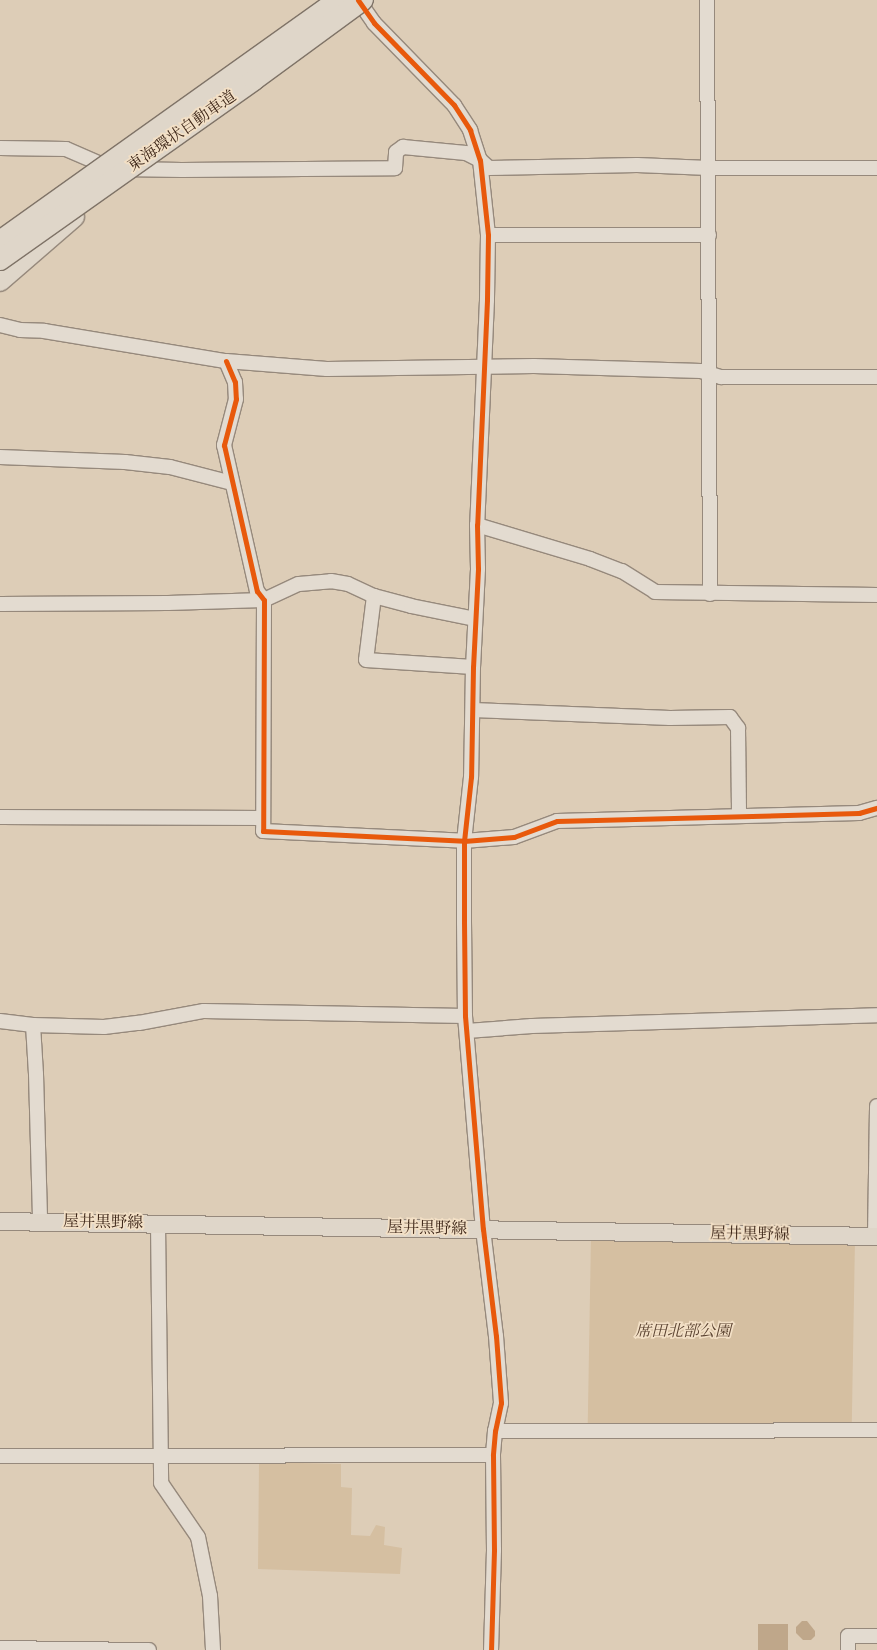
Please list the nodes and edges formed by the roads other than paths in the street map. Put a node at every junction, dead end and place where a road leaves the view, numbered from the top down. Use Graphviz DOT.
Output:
graph roads {
  1 [pos="338,0"];
  2 [pos="358,0"];
  3 [pos="363,0"];
  4 [pos="707,0"];
  5 [pos="0,148"];
  6 [pos="480,160"];
  7 [pos="708,168"];
  8 [pos="877,168"];
  9 [pos="123,173"];
  10 [pos="488,235"];
  11 [pos="709,235"];
  12 [pos="0,241"];
  13 [pos="0,260"];
  14 [pos="0,281"];
  15 [pos="0,325"];
  16 [pos="226,361"];
  17 [pos="484,368"];
  18 [pos="710,374"];
  19 [pos="877,377"];
  20 [pos="0,457"];
  21 [pos="232,483"];
  22 [pos="476,525"];
  23 [pos="710,594"];
  24 [pos="877,595"];
  25 [pos="374,596"];
  26 [pos="264,600"];
  27 [pos="0,604"];
  28 [pos="474,619"];
  29 [pos="473,667"];
  30 [pos="473,710"];
  31 [pos="877,808"];
  32 [pos="739,816"];
  33 [pos="0,817"];
  34 [pos="264,818"];
  35 [pos="464,841"];
  36 [pos="877,1015"];
  37 [pos="465,1016"];
  38 [pos="0,1021"];
  39 [pos="33,1025"];
  40 [pos="467,1032"];
  41 [pos="877,1106"];
  42 [pos="0,1221"];
  43 [pos="40,1221"];
  44 [pos="158,1224"];
  45 [pos="483,1229"];
  46 [pos="876,1236"];
  47 [pos="877,1430"];
  48 [pos="495,1431"];
  49 [pos="160,1455"];
  50 [pos="493,1455"];
  51 [pos="0,1456"];
  52 [pos="877,1636"];
  53 [pos="0,1648"];
  54 [pos="149,1650"];
  55 [pos="212,1650"];
  56 [pos="491,1650"];
  57 [pos="848,1650"];
  1 -- 12 [label="highway, 東海環状自動車道, bridge"];
  2 -- 6 [label="street"];
  3 -- 9 [label="highway, 東海環状自動車道, bridge"];
  4 -- 7 [label="street"];
  5 -- 6 [label="street"];
  6 -- 7 [label="street"];
  6 -- 10 [label="street"];
  7 -- 8 [label="street"];
  7 -- 11 [label="street"];
  9 -- 13 [label="highway, 東海環状自動車道, bridge"];
  9 -- 14 [label="highway, bridge"];
  10 -- 11 [label="street"];
  10 -- 17 [label="street"];
  11 -- 18 [label="street"];
  15 -- 16 [label="street"];
  16 -- 17 [label="street"];
  16 -- 21 [label="street"];
  17 -- 18 [label="street"];
  17 -- 22 [label="street"];
  18 -- 19 [label="street"];
  18 -- 23 [label="street"];
  20 -- 21 [label="street"];
  21 -- 26 [label="street"];
  22 -- 23 [label="street"];
  22 -- 28 [label="street"];
  23 -- 24 [label="street"];
  25 -- 26 [label="street"];
  25 -- 28 [label="street"];
  25 -- 29 [label="street"];
  26 -- 27 [label="street"];
  26 -- 34 [label="street"];
  28 -- 29 [label="street"];
  29 -- 30 [label="street"];
  30 -- 32 [label="street"];
  30 -- 35 [label="street"];
  31 -- 32 [label="street"];
  32 -- 35 [label="street"];
  33 -- 34 [label="street"];
  34 -- 35 [label="street"];
  35 -- 37 [label="street"];
  36 -- 40 [label="street"];
  37 -- 39 [label="street"];
  37 -- 40 [label="street"];
  38 -- 39 [label="street"];
  39 -- 43 [label="street"];
  40 -- 45 [label="street"];
  41 -- 46 [label="street"];
  42 -- 43 [label="main road, 屋井黒野線"];
  43 -- 44 [label="main road, 屋井黒野線"];
  44 -- 45 [label="main road, 屋井黒野線"];
  44 -- 49 [label="street"];
  45 -- 46 [label="main road, 屋井黒野線"];
  45 -- 48 [label="street"];
  47 -- 48 [label="street"];
  48 -- 50 [label="street"];
  49 -- 50 [label="street"];
  49 -- 51 [label="street"];
  49 -- 55 [label="street"];
  50 -- 56 [label="street"];
  52 -- 57 [label="street"];
  53 -- 54 [label="street"];
}
